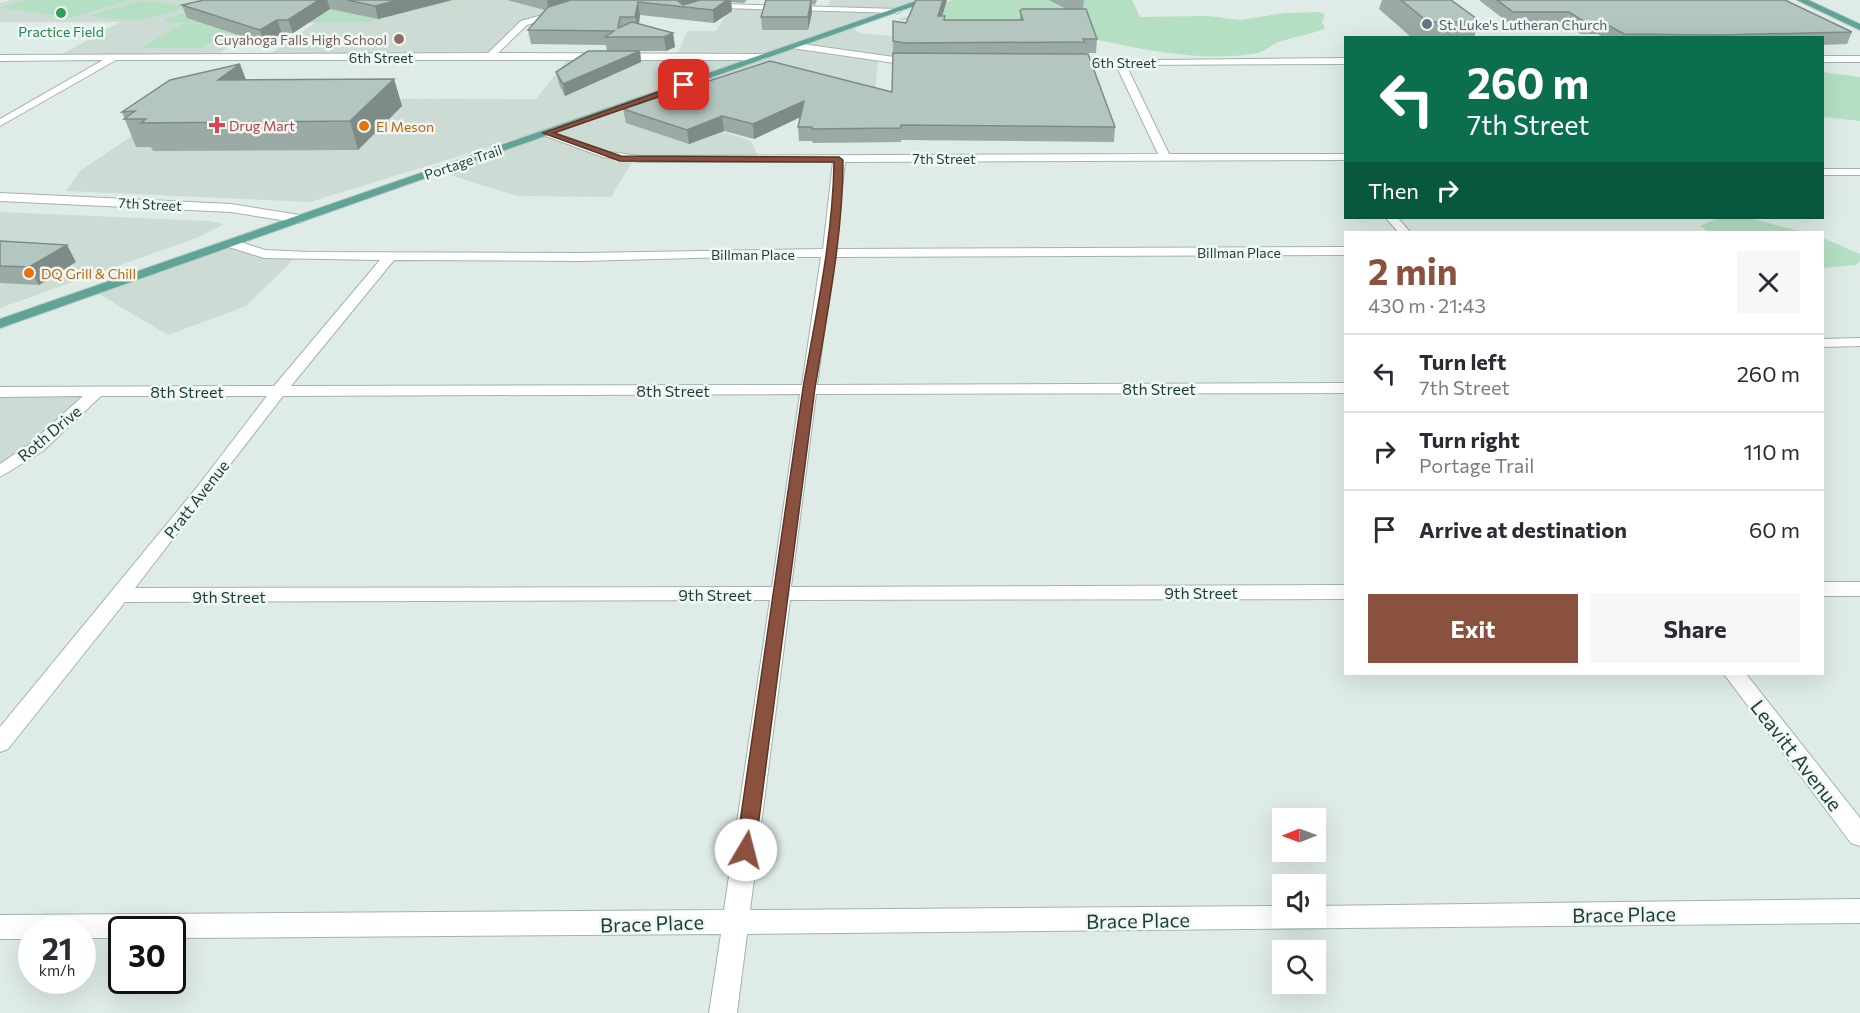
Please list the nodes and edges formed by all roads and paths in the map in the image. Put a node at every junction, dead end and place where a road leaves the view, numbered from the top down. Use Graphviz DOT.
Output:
graph roads {
  1 [pos="605,0"];
  2 [pos="927,0"];
  3 [pos="1801,0"];
  4 [pos="1822,0"];
  5 [pos="897,10"];
  6 [pos="693,12"];
  7 [pos="1860,17"];
  8 [pos="1860,27"];
  9 [pos="795,46"];
  10 [pos="490,56"];
  11 [pos="763,57"];
  12 [pos="0,58"];
  13 [pos="113,58"];
  14 [pos="1824,59"];
  15 [pos="1860,59"];
  16 [pos="1344,61"];
  17 [pos="1119,62"];
  18 [pos="927,63"];
  19 [pos="1054,63"];
  20 [pos="0,123"];
  21 [pos="547,133"];
  22 [pos="1164,156"];
  23 [pos="1344,157"];
  24 [pos="839,160"];
  25 [pos="1824,172"];
  26 [pos="1860,172"];
  27 [pos="0,197"];
  28 [pos="300,219"];
  29 [pos="1393,219"];
  30 [pos="1403,231"];
  31 [pos="234,244"];
  32 [pos="1344,251"];
  33 [pos="828,254"];
  34 [pos="392,255"];
  35 [pos="0,324"];
  36 [pos="1860,342"];
  37 [pos="1824,343"];
  38 [pos="809,388"];
  39 [pos="1344,388"];
  40 [pos="279,391"];
  41 [pos="0,392"];
  42 [pos="97,392"];
  43 [pos="0,472"];
  44 [pos="1824,589"];
  45 [pos="1860,589"];
  46 [pos="1344,592"];
  47 [pos="781,594"];
  48 [pos="120,595"];
  49 [pos="1736,675"];
  50 [pos="0,743"];
  51 [pos="1860,836"];
  52 [pos="1860,911"];
  53 [pos="1272,918"];
  54 [pos="1326,918"];
  55 [pos="736,920"];
  56 [pos="0,927"];
  57 [pos="723,1013"];
  1 -- 10 [label="street"];
  2 -- 5 [label="main road, Portage Trail"];
  3 -- 8 [label="main road"];
  4 -- 7 [label="main road"];
  5 -- 6 [label="street"];
  5 -- 9 [label="main road, Portage Trail"];
  9 -- 11 [label="main road, Portage Trail"];
  9 -- 18 [label="street"];
  10 -- 11 [label="street, 6th Street"];
  10 -- 13 [label="street, 6th Street"];
  11 -- 21 [label="main road, Portage Trail"];
  12 -- 13 [label="street, 6th Street"];
  13 -- 20 [label="street"];
  14 -- 15 [label="street"];
  16 -- 17 [label="street, 6th Street"];
  17 -- 19 [label="street, 6th Street"];
  17 -- 22 [label="street"];
  21 -- 24 [label="street, 7th Street"];
  21 -- 28 [label="main road, Portage Trail"];
  22 -- 23 [label="street, 7th Street"];
  22 -- 24 [label="street, 7th Street"];
  24 -- 33 [label="street"];
  25 -- 26 [label="street"];
  27 -- 28 [label="street, 7th Street"];
  28 -- 31 [label="main road, Portage Trail"];
  29 -- 30 [label="street"];
  31 -- 34 [label="street, Billman Place"];
  31 -- 35 [label="main road, Portage Trail"];
  32 -- 33 [label="street, Billman Place"];
  33 -- 34 [label="street, Billman Place"];
  33 -- 38 [label="street"];
  34 -- 40 [label="street, Pratt Avenue"];
  36 -- 37 [label="street"];
  38 -- 39 [label="street, 8th Street"];
  38 -- 40 [label="street, 8th Street"];
  38 -- 47 [label="street"];
  40 -- 42 [label="street, 8th Street"];
  40 -- 48 [label="street, Pratt Avenue"];
  41 -- 42 [label="street, 8th Street"];
  42 -- 43 [label="street, Roth Drive"];
  44 -- 45 [label="street"];
  46 -- 47 [label="street, 9th Street"];
  47 -- 48 [label="street, 9th Street"];
  47 -- 55 [label="street"];
  48 -- 50 [label="street, Pratt Avenue"];
  49 -- 51 [label="street, Leavitt Avenue"];
  52 -- 54 [label="street, Brace Place"];
  53 -- 55 [label="street, Brace Place"];
  55 -- 56 [label="street, Brace Place"];
  55 -- 57 [label="street"];
}
